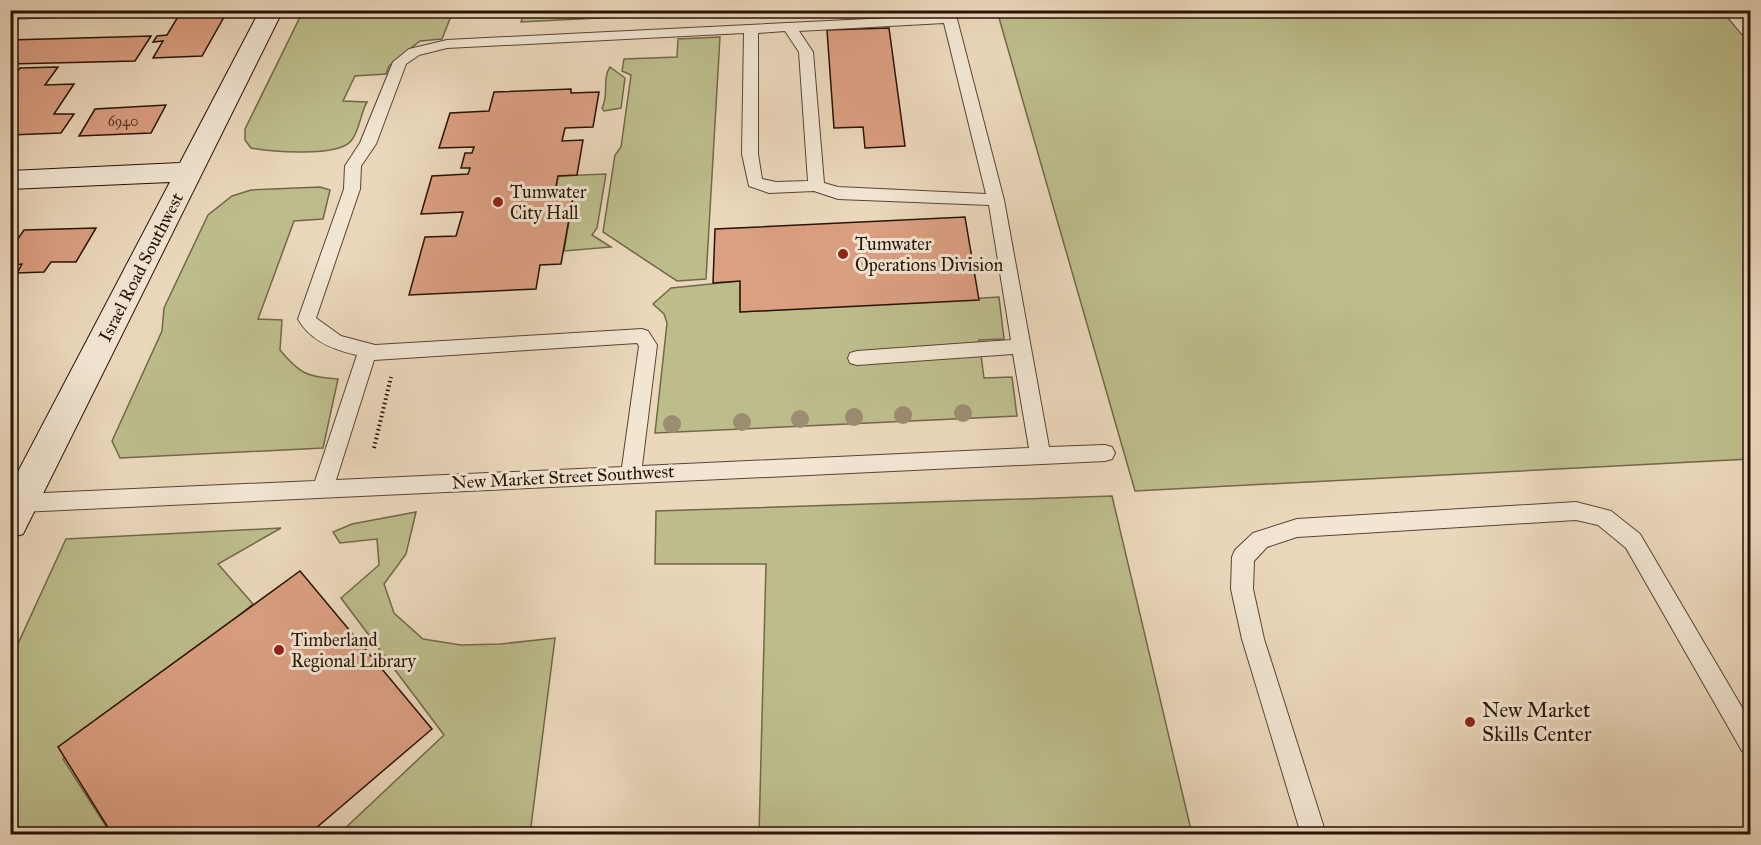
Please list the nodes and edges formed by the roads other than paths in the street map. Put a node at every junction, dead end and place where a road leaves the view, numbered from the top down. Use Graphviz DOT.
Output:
graph roads {
  1 [pos="14,10"];
  2 [pos="128,10"];
  3 [pos="272,10"];
  4 [pos="1732,10"];
  5 [pos="10,15"];
  6 [pos="790,28"];
  7 [pos="1750,29"];
  8 [pos="751,30"];
  9 [pos="190,172"];
  10 [pos="10,180"];
  11 [pos="816,186"];
  12 [pos="996,200"];
  13 [pos="1022,346"];
  14 [pos="368,353"];
  15 [pos="856,358"];
  16 [pos="1105,453"];
  17 [pos="1040,456"];
  18 [pos="631,474"];
  19 [pos="323,488"];
  20 [pos="16,513"];
  21 [pos="1750,743"];
  22 [pos="1313,834"];
  1 -- 5 [label="lane"];
  2 -- 5 [label="lane"];
  3 -- 9 [label="street, Israel Road Southwest"];
  4 -- 7 [label="street"];
  6 -- 8 [label="lane"];
  6 -- 11 [label="lane"];
  6 -- 12 [label="lane"];
  8 -- 11 [label="lane"];
  8 -- 14 [label="lane"];
  9 -- 10 [label="street"];
  9 -- 20 [label="street, Israel Road Southwest"];
  11 -- 12 [label="lane"];
  12 -- 13 [label="lane"];
  13 -- 15 [label="lane"];
  13 -- 17 [label="lane"];
  14 -- 18 [label="lane"];
  14 -- 19 [label="lane"];
  16 -- 17 [label="lane, New Market Street Southwest"];
  17 -- 18 [label="lane, New Market Street Southwest"];
  18 -- 19 [label="lane, New Market Street Southwest"];
  19 -- 20 [label="lane, New Market Street Southwest"];
  21 -- 22 [label="lane"];
}
